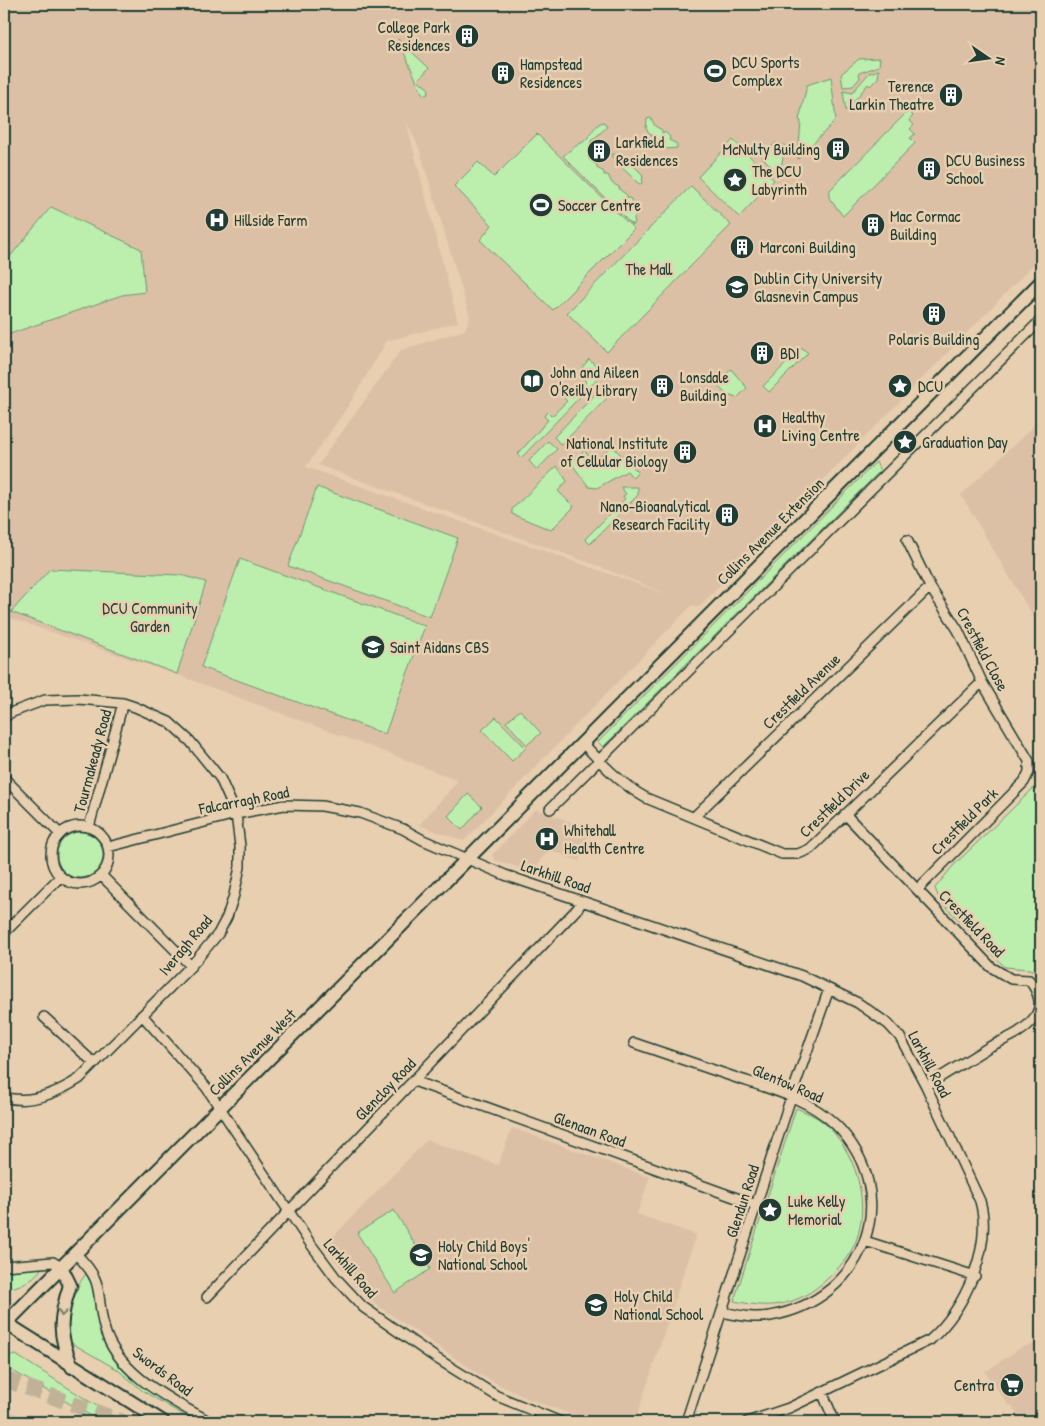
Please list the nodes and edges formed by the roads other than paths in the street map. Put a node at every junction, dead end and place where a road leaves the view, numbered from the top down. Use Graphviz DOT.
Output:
graph roads {
  1 [pos="1041,282"];
  2 [pos="1041,320"];
  3 [pos="907,540"];
  4 [pos="930,587"];
  5 [pos="982,682"];
  6 [pos="123,703"];
  7 [pos="4,718"];
  8 [pos="582,742"];
  9 [pos="599,762"];
  10 [pos="1029,772"];
  11 [pos="4,778"];
  12 [pos="523,804"];
  13 [pos="550,809"];
  14 [pos="236,814"];
  15 [pos="845,814"];
  16 [pos="694,817"];
  17 [pos="89,828"];
  18 [pos="60,834"];
  19 [pos="108,847"];
  20 [pos="468,860"];
  21 [pos="101,875"];
  22 [pos="60,877"];
  23 [pos="918,889"];
  24 [pos="582,901"];
  25 [pos="4,933"];
  26 [pos="191,966"];
  27 [pos="829,989"];
  28 [pos="142,1015"];
  29 [pos="44,1017"];
  30 [pos="634,1043"];
  31 [pos="94,1063"];
  32 [pos="414,1081"];
  33 [pos="926,1086"];
  34 [pos="4,1097"];
  35 [pos="791,1097"];
  36 [pos="220,1107"];
  37 [pos="756,1205"];
  38 [pos="288,1210"];
  39 [pos="866,1241"];
  40 [pos="76,1254"];
  41 [pos="4,1266"];
  42 [pos="61,1267"];
  43 [pos="974,1276"];
  44 [pos="208,1297"];
  45 [pos="722,1312"];
  46 [pos="4,1323"];
  47 [pos="72,1367"];
  48 [pos="822,1392"];
  49 [pos="163,1422"];
  50 [pos="210,1422"];
  51 [pos="561,1422"];
  52 [pos="686,1422"];
  53 [pos="747,1422"];
  54 [pos="835,1422"];
  1 -- 8 [label="main road, Collins Avenue Extension"];
  2 -- 9 [label="street"];
  3 -- 4 [label="street, Crestfield Close"];
  4 -- 5 [label="street, Crestfield Close"];
  4 -- 16 [label="street, Crestfield Avenue"];
  5 -- 10 [label="street, Crestfield Close"];
  5 -- 15 [label="street, Crestfield Drive"];
  6 -- 7 [label="street, Iveragh Road"];
  6 -- 14 [label="street, Iveragh Road"];
  6 -- 17 [label="street, Tourmakeady Road"];
  8 -- 9 [label="street, Crestfield Drive"];
  8 -- 12 [label="main road, Collins Avenue Extension"];
  9 -- 13 [label="street"];
  9 -- 16 [label="street, Crestfield Drive"];
  10 -- 23 [label="street, Crestfield Park"];
  11 -- 18 [label="street"];
  12 -- 20 [label="main road, Collins Avenue West"];
  14 -- 19 [label="street, Falcarragh Road"];
  14 -- 20 [label="street, Falcarragh Road"];
  14 -- 26 [label="street, Iveragh Road"];
  15 -- 16 [label="street, Crestfield Drive"];
  15 -- 23 [label="street, Crestfield Road"];
  17 -- 18 [label="street"];
  17 -- 19 [label="street"];
  18 -- 22 [label="street"];
  19 -- 21 [label="street"];
  20 -- 24 [label="street, Larkhill Road"];
  20 -- 36 [label="main road, Collins Avenue West"];
  21 -- 22 [label="street"];
  21 -- 26 [label="street"];
  22 -- 25 [label="street"];
  23 -- 33 [label="street, Crestfield Road"];
  24 -- 27 [label="street, Larkhill Road"];
  24 -- 32 [label="street, Glencloy Road"];
  26 -- 28 [label="street, Iveragh Road"];
  27 -- 33 [label="street, Larkhill Road"];
  27 -- 35 [label="street, Glendun Road"];
  28 -- 31 [label="street, Iveragh Road"];
  28 -- 36 [label="street"];
  29 -- 31 [label="street"];
  30 -- 35 [label="street, Glentow Road"];
  31 -- 34 [label="street, Iveragh Road"];
  32 -- 37 [label="street, Glenaan Road"];
  32 -- 38 [label="street, Glencloy Road"];
  33 -- 43 [label="street, Larkhill Road"];
  35 -- 37 [label="street, Glendun Road"];
  35 -- 39 [label="street, Glentow Road"];
  36 -- 38 [label="street, Larkhill Road"];
  36 -- 40 [label="main road, Collins Avenue West"];
  37 -- 45 [label="street, Glendun Road"];
  38 -- 44 [label="street, Glencloy Road"];
  38 -- 51 [label="street, Larkhill Road"];
  39 -- 43 [label="street"];
  39 -- 45 [label="street, Glentow Road"];
  40 -- 42 [label="main road, Collins Avenue West"];
  40 -- 50 [label="street, Swords Road"];
  41 -- 42 [label="street"];
  42 -- 46 [label="main road, Collins Avenue West"];
  42 -- 47 [label="main road, one-way"];
  43 -- 48 [label="street, Larkhill Road"];
  45 -- 52 [label="street, Glendun Road"];
  46 -- 47 [label="main road"];
  47 -- 49 [label="main road"];
  48 -- 53 [label="street, Larkhill Road"];
  48 -- 54 [label="street"];
}
